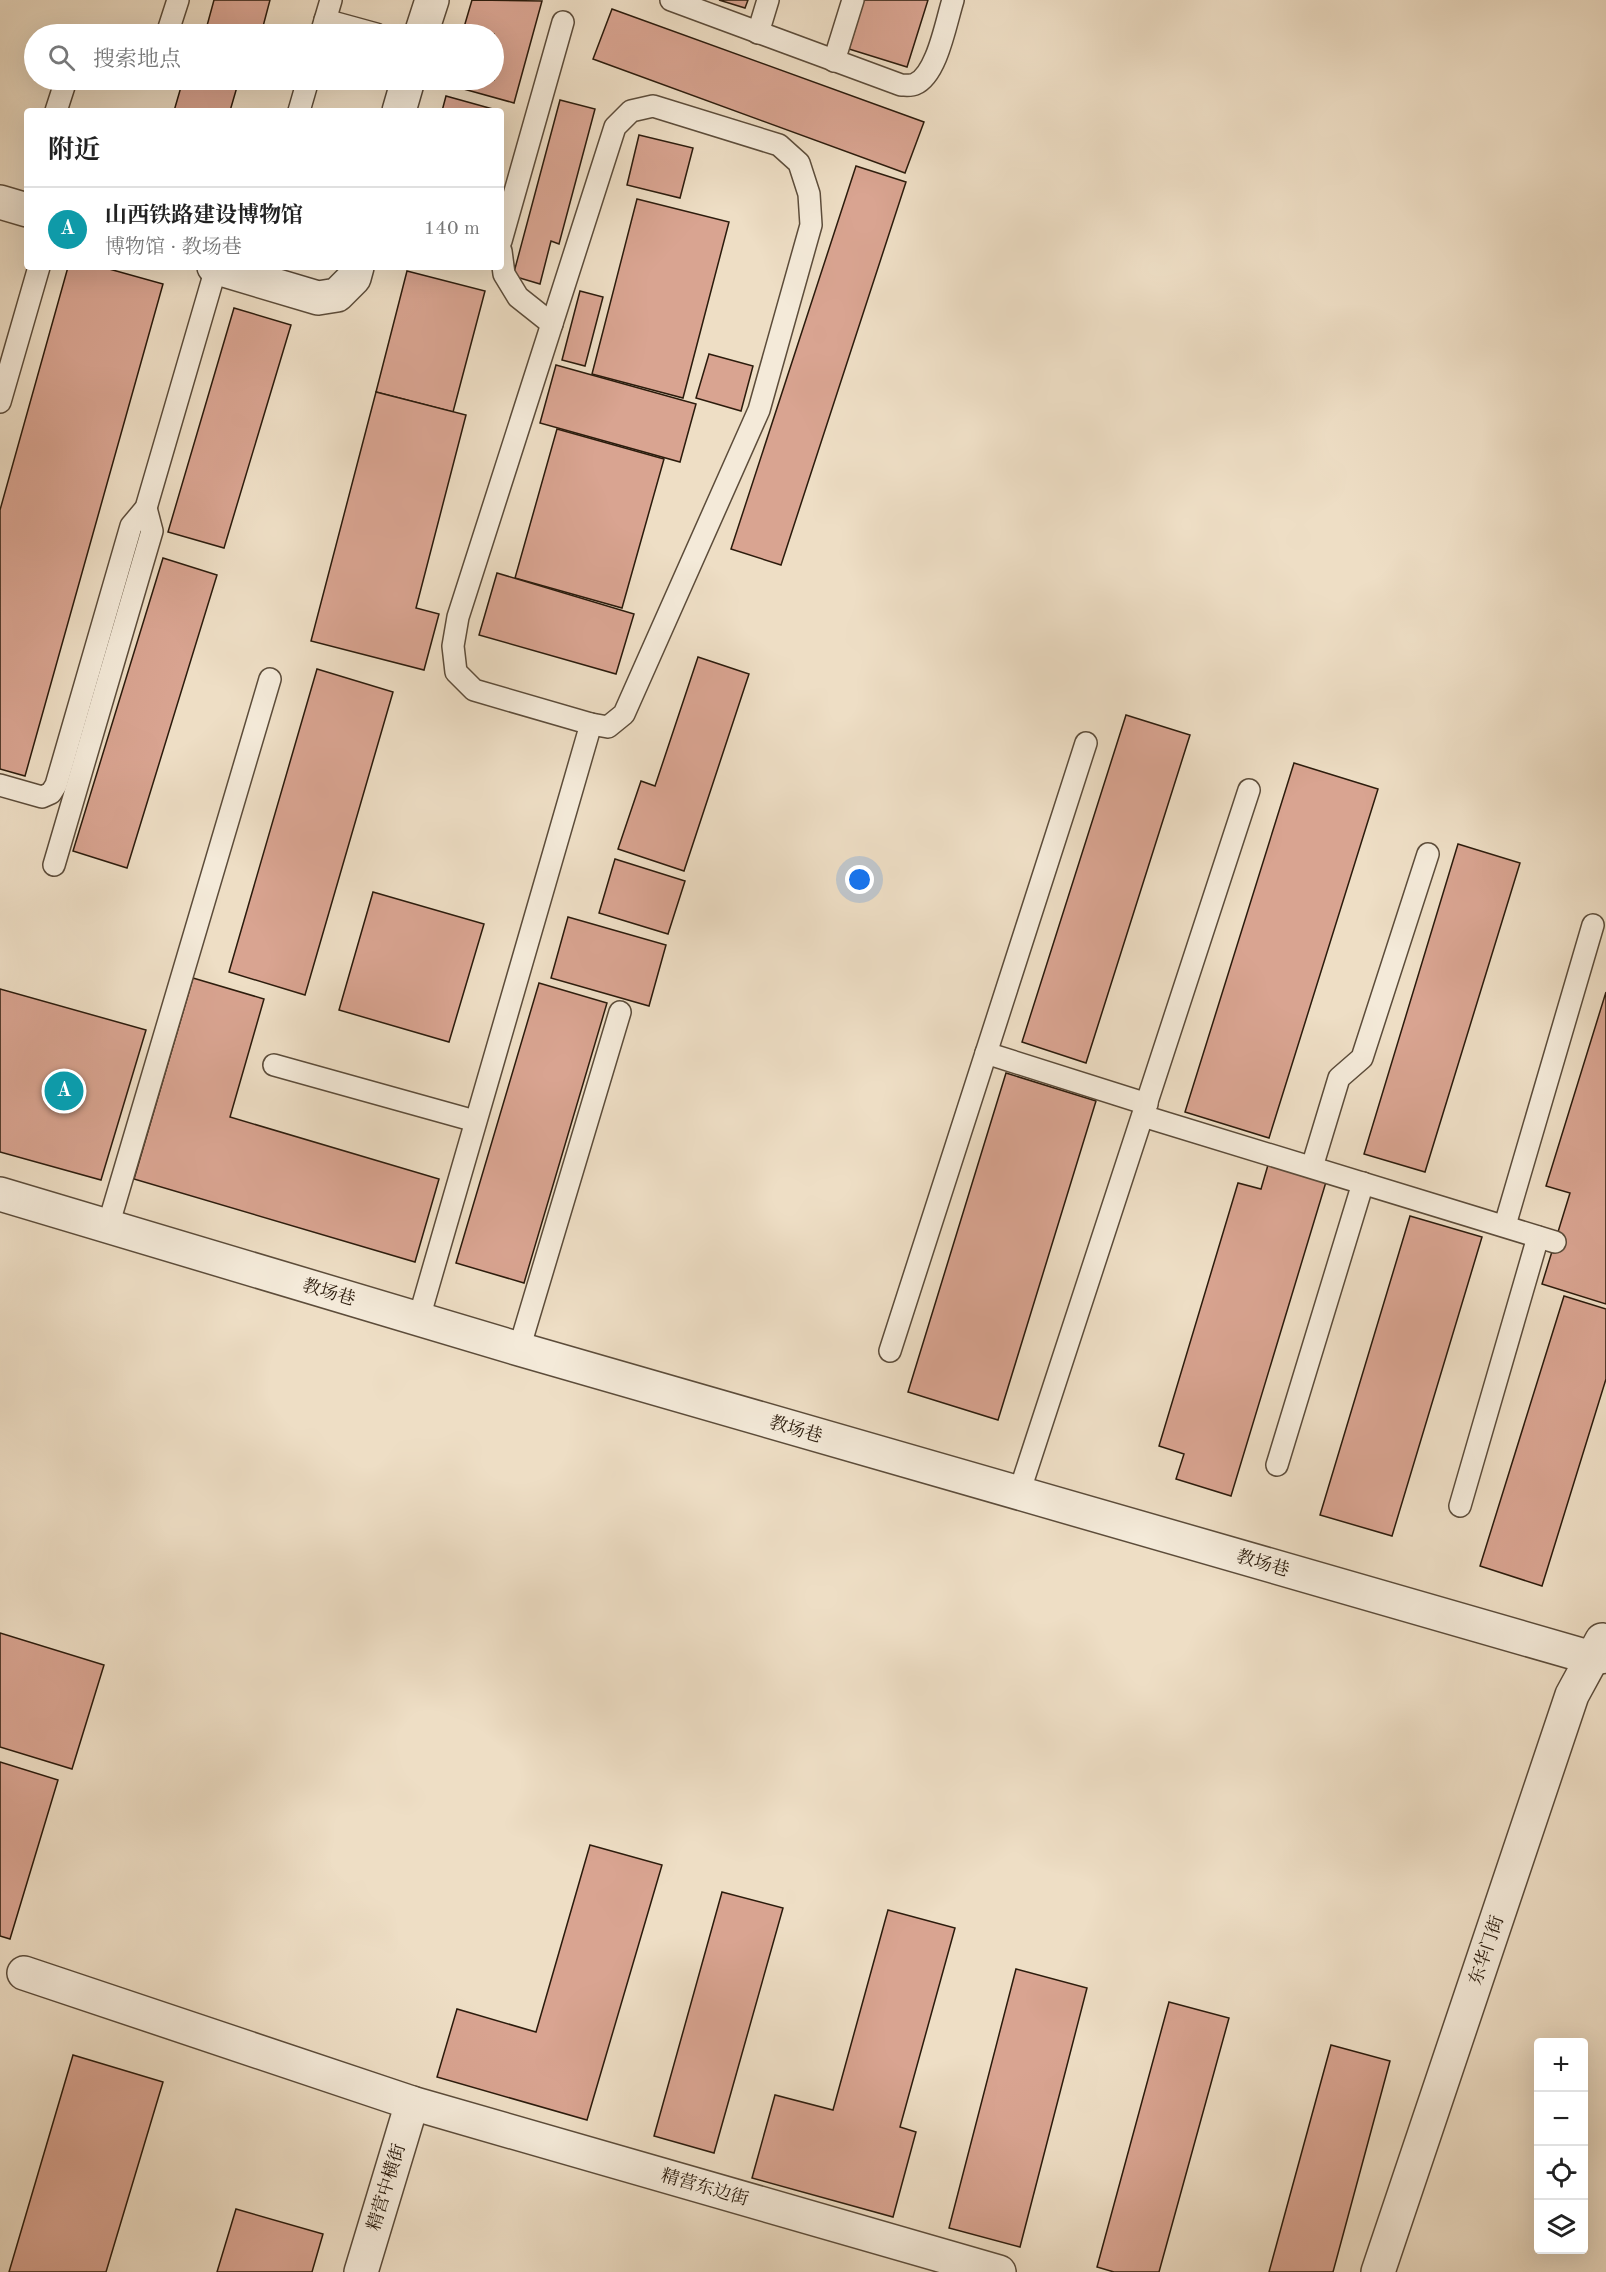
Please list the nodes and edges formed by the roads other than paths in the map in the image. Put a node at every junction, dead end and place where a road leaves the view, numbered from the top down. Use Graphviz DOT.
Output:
graph roads {
  1 [pos="178,0"];
  2 [pos="432,0"];
  3 [pos="671,0"];
  4 [pos="768,0"];
  5 [pos="853,0"];
  6 [pos="952,0"];
  7 [pos="325,18"];
  8 [pos="563,22"];
  9 [pos="170,24"];
  10 [pos="344,24"];
  11 [pos="424,24"];
  12 [pos="758,33"];
  13 [pos="834,61"];
  14 [pos="63,90"];
  15 [pos="305,90"];
  16 [pos="405,90"];
  17 [pos="57,108"];
  18 [pos="300,108"];
  19 [pos="400,108"];
  20 [pos="504,230"];
  21 [pos="38,270"];
  22 [pos="214,270"];
  23 [pos="234,270"];
  24 [pos="356,270"];
  25 [pos="503,270"];
  26 [pos="253,273"];
  27 [pos="552,324"];
  28 [pos="0,402"];
  29 [pos="146,508"];
  30 [pos="270,680"];
  31 [pos="591,724"];
  32 [pos="1086,743"];
  33 [pos="0,785"];
  34 [pos="1250,790"];
  35 [pos="1428,854"];
  36 [pos="54,865"];
  37 [pos="1593,925"];
  38 [pos="620,1012"];
  39 [pos="986,1053"];
  40 [pos="274,1065"];
  41 [pos="1145,1110"];
  42 [pos="475,1121"];
  43 [pos="1312,1167"];
  44 [pos="1363,1183"];
  45 [pos="0,1194"];
  46 [pos="1505,1225"];
  47 [pos="108,1226"];
  48 [pos="419,1318"];
  49 [pos="519,1349"];
  50 [pos="890,1351"];
  51 [pos="1277,1466"];
  52 [pos="1019,1493"];
  53 [pos="1460,1506"];
  54 [pos="1603,1659"];
  55 [pos="24,1972"];
  56 [pos="412,2103"];
  57 [pos="361,2272"];
  58 [pos="999,2272"];
  59 [pos="1378,2272"];
  60 [pos="1396,2272"];
  1 -- 9 [label="lane"];
  2 -- 11 [label="street"];
  3 -- 12 [label="lane"];
  4 -- 12 [label="lane"];
  5 -- 13 [label="lane"];
  6 -- 13 [label="lane"];
  7 -- 10 [label="lane"];
  8 -- 20 [label="lane"];
  12 -- 13 [label="lane"];
  14 -- 17 [label="lane"];
  15 -- 18 [label="lane"];
  16 -- 19 [label="street"];
  21 -- 28 [label="lane"];
  22 -- 29 [label="lane"];
  23 -- 26 [label="street"];
  24 -- 26 [label="street"];
  25 -- 27 [label="lane"];
  27 -- 31 [label="lane"];
  27 -- 31 [label="lane"];
  29 -- 33 [label="lane"];
  29 -- 36 [label="lane"];
  30 -- 47 [label="lane"];
  31 -- 42 [label="lane"];
  32 -- 39 [label="lane"];
  34 -- 41 [label="lane"];
  35 -- 43 [label="lane"];
  37 -- 46 [label="lane"];
  38 -- 49 [label="lane"];
  39 -- 41 [label="lane"];
  39 -- 50 [label="lane"];
  40 -- 42 [label="lane"];
  41 -- 43 [label="lane"];
  41 -- 52 [label="lane"];
  42 -- 48 [label="lane"];
  43 -- 44 [label="lane"];
  44 -- 46 [label="lane"];
  44 -- 51 [label="lane"];
  45 -- 47 [label="street, 教场巷"];
  46 -- 53 [label="lane"];
  47 -- 48 [label="street, 教场巷"];
  48 -- 49 [label="street, 教场巷"];
  49 -- 52 [label="street, 教场巷"];
  52 -- 54 [label="street, 教场巷"];
  54 -- 59 [label="street, 东华门街"];
  54 -- 60 [label="street, 东华门街"];
  55 -- 56 [label="street, 精营东边街"];
  56 -- 57 [label="street, 精营中横街"];
  56 -- 58 [label="street, 精营东边街"];
}
